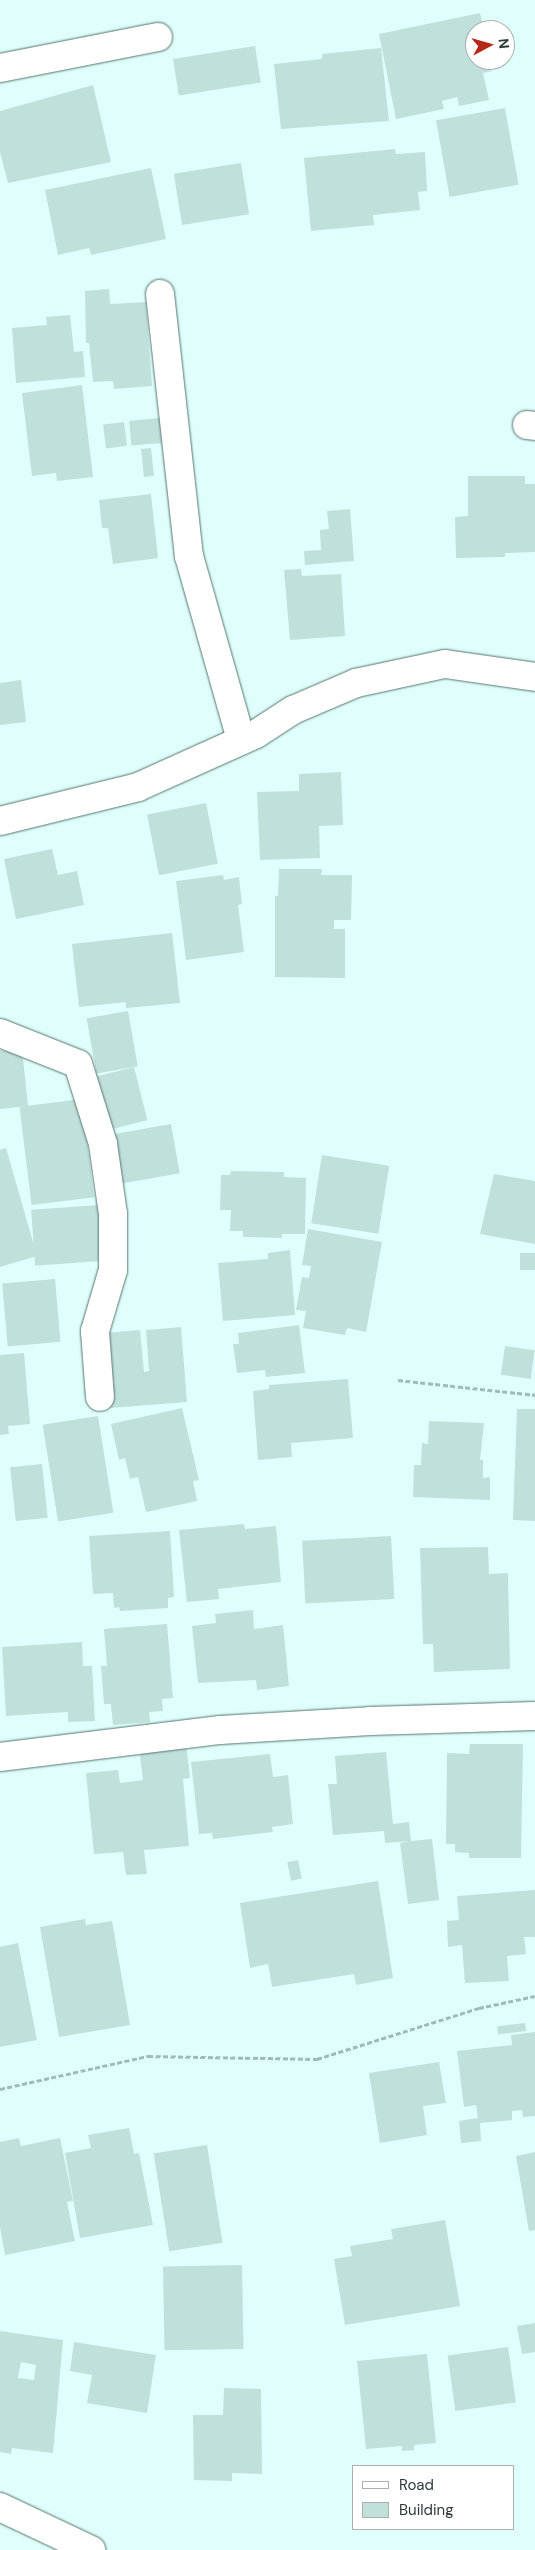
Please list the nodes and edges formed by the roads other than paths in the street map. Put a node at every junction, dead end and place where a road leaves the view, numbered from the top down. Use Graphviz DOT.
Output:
graph roads {
  1 [pos="158,37"];
  2 [pos="0,68"];
  3 [pos="160,294"];
  4 [pos="535,677"];
  5 [pos="241,740"];
  6 [pos="0,821"];
  7 [pos="0,1033"];
  8 [pos="100,1397"];
  9 [pos="535,1716"];
  10 [pos="0,1757"];
  11 [pos="0,2507"];
  12 [pos="90,2550"];
  1 -- 2 [label="street"];
  3 -- 5 [label="street"];
  4 -- 5 [label="street"];
  5 -- 6 [label="street"];
  7 -- 8 [label="street"];
  9 -- 10 [label="street"];
  11 -- 12 [label="street"];
}
